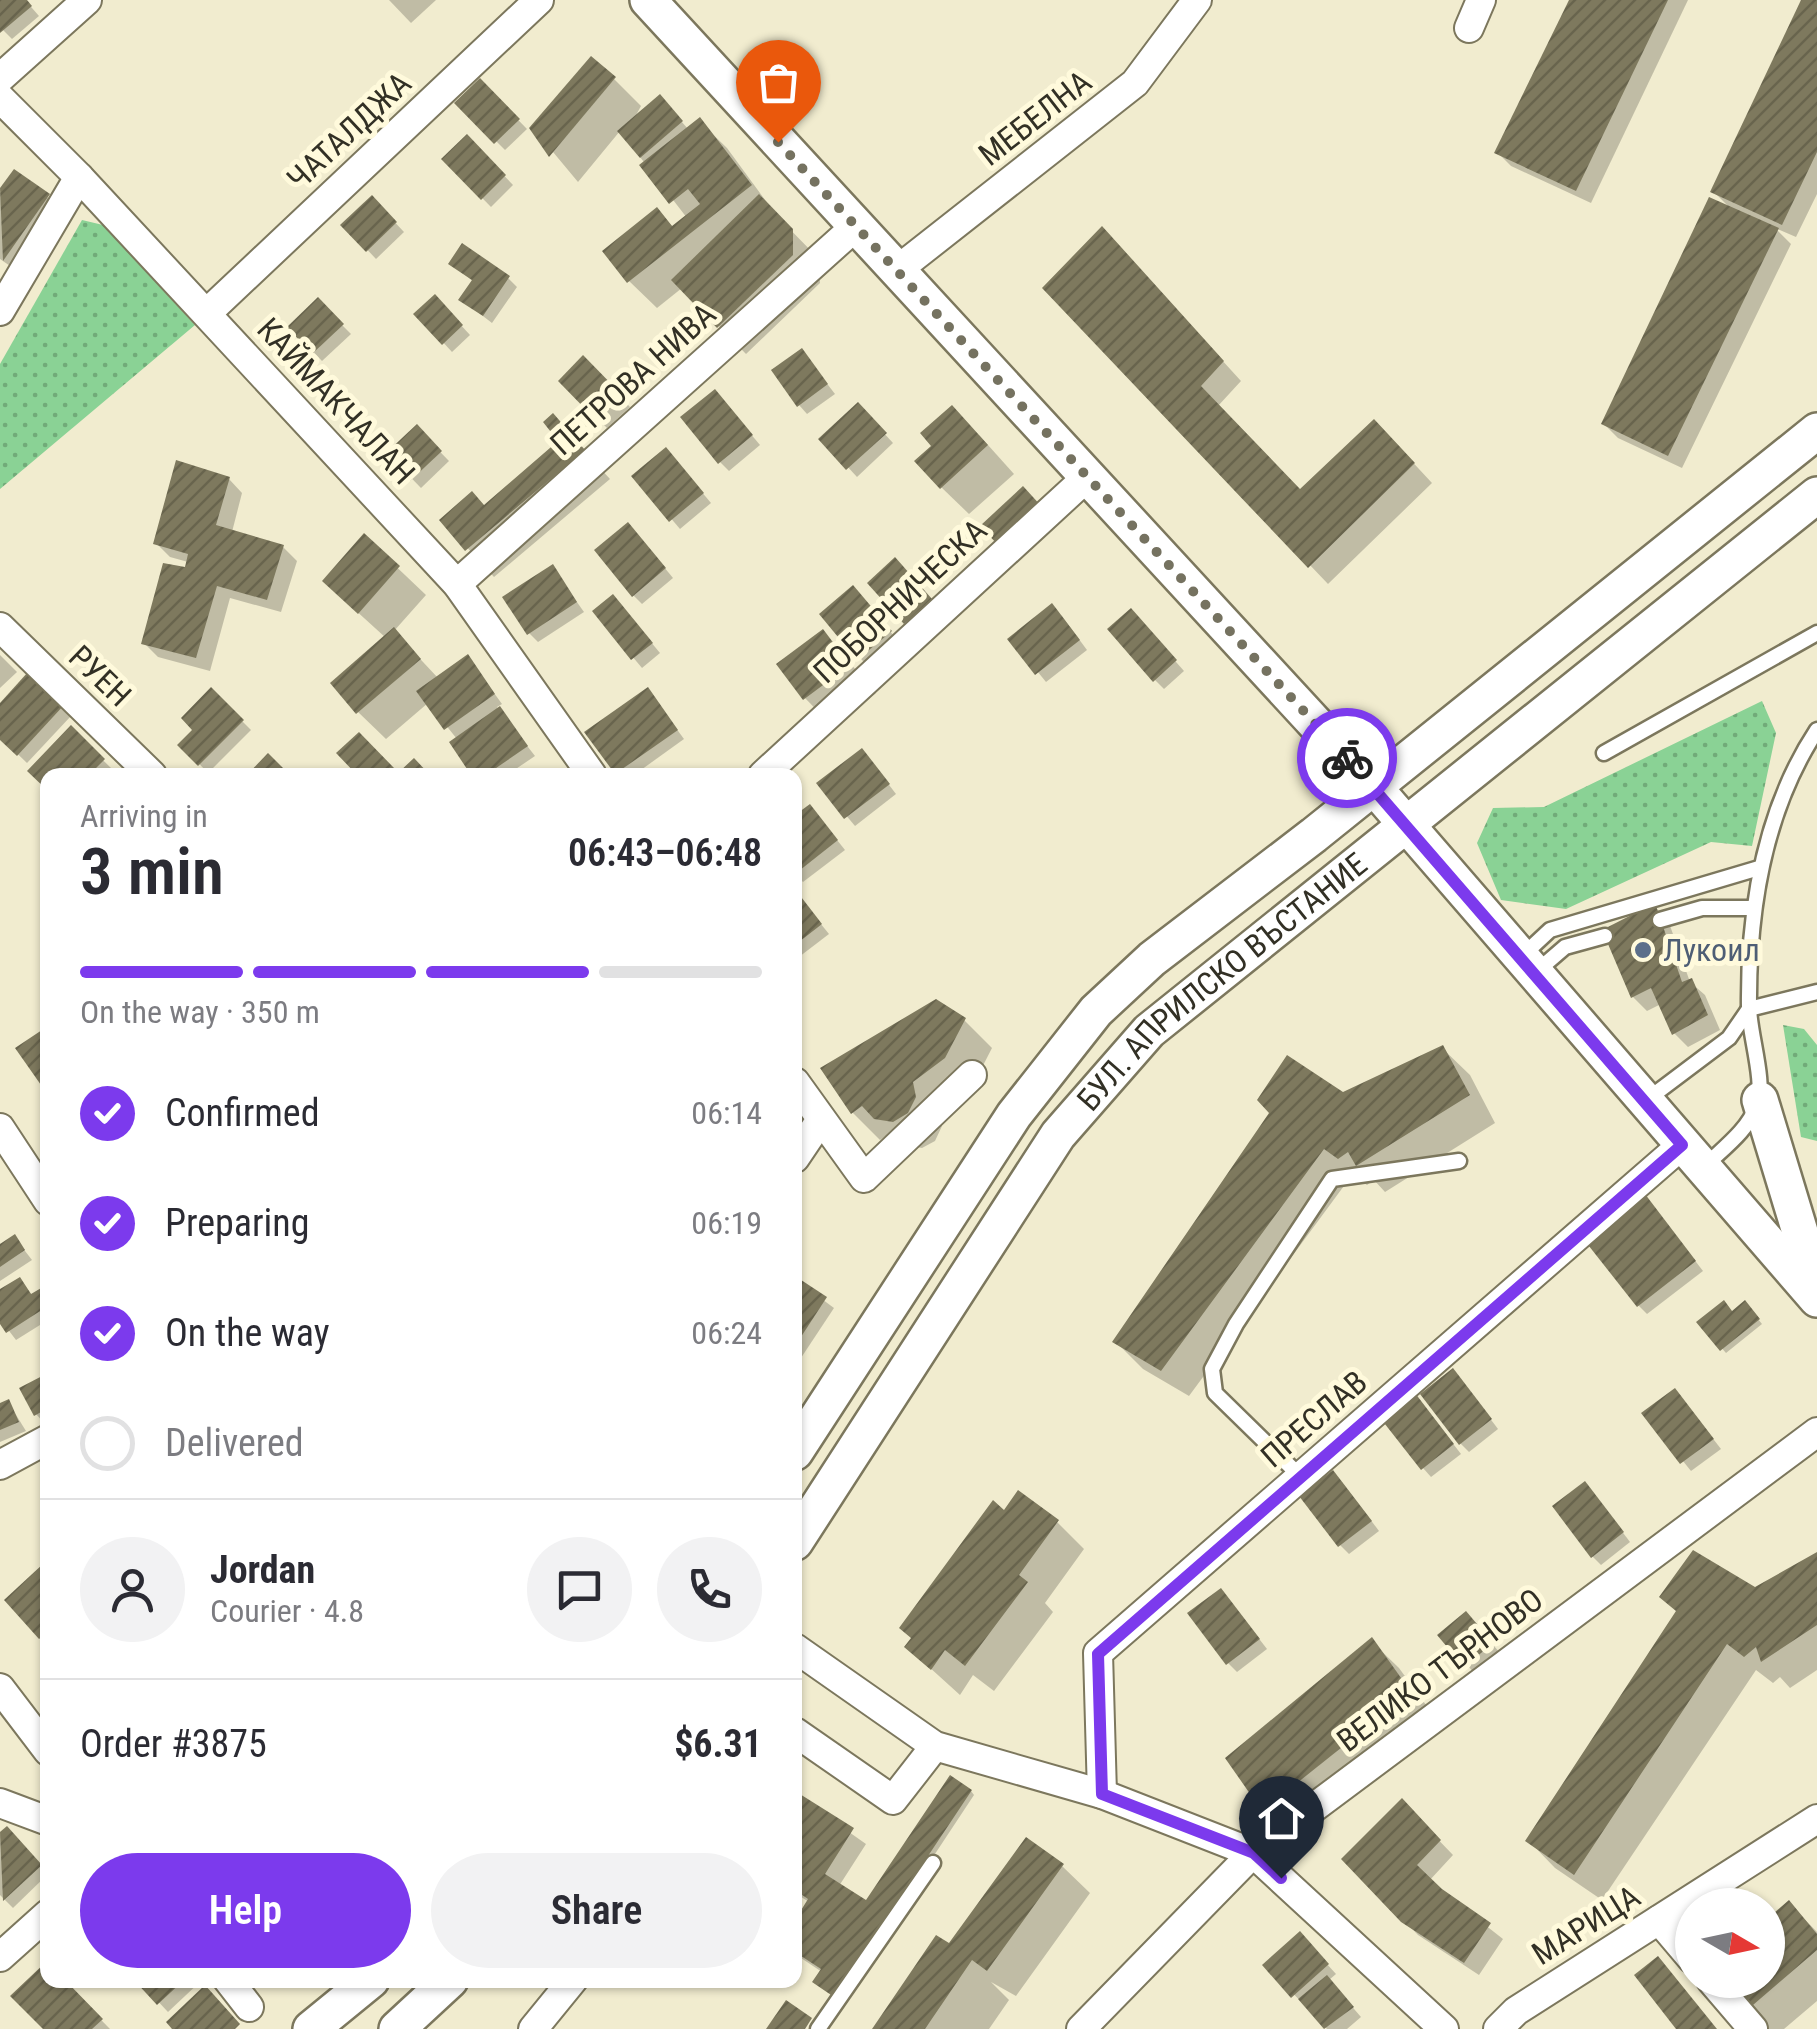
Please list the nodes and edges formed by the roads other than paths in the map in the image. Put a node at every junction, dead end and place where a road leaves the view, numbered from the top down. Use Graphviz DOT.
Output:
graph roads {
  1 [pos="87,0"];
  2 [pos="538,0"];
  3 [pos="648,0"];
  4 [pos="1197,0"];
  5 [pos="1481,0"];
  6 [pos="1469,28"];
  7 [pos="0,78"];
  8 [pos="0,98"];
  9 [pos="80,177"];
  10 [pos="856,226"];
  11 [pos="896,272"];
  12 [pos="0,312"];
  13 [pos="207,313"];
  14 [pos="1817,431"];
  15 [pos="1085,479"];
  16 [pos="1817,495"];
  17 [pos="457,584"];
  18 [pos="0,627"];
  19 [pos="1817,633"];
  20 [pos="1816,735"];
  21 [pos="1604,752"];
  22 [pos="145,768"];
  23 [pos="587,768"];
  24 [pos="771,768"];
  25 [pos="1373,786"];
  26 [pos="1406,826"];
  27 [pos="1760,868"];
  28 [pos="1754,908"];
  29 [pos="1660,920"];
  30 [pos="1604,936"];
  31 [pos="1527,966"];
  32 [pos="1817,992"];
  33 [pos="1749,1010"];
  34 [pos="972,1076"];
  35 [pos="802,1093"];
  36 [pos="1760,1100"];
  37 [pos="1643,1102"];
  38 [pos="820,1121"];
  39 [pos="0,1128"];
  40 [pos="802,1148"];
  41 [pos="1692,1157"];
  42 [pos="1459,1160"];
  43 [pos="40,1188"];
  44 [pos="1817,1288"];
  45 [pos="1817,1300"];
  46 [pos="1817,1432"];
  47 [pos="802,1441"];
  48 [pos="40,1444"];
  49 [pos="0,1465"];
  50 [pos="1301,1477"];
  51 [pos="802,1531"];
  52 [pos="802,1653"];
  53 [pos="0,1688"];
  54 [pos="802,1737"];
  55 [pos="40,1740"];
  56 [pos="935,1746"];
  57 [pos="1102,1794"];
  58 [pos="0,1803"];
  59 [pos="40,1817"];
  60 [pos="1817,1819"];
  61 [pos="1254,1853"];
  62 [pos="933,1863"];
  63 [pos="1659,1920"];
  64 [pos="40,1921"];
  65 [pos="1675,1939"];
  66 [pos="0,1958"];
  67 [pos="234,1988"];
  68 [pos="360,1988"];
  69 [pos="441,1988"];
  70 [pos="566,1988"];
  71 [pos="1726,1998"];
  72 [pos="249,2007"];
  73 [pos="310,2029"];
  74 [pos="397,2029"];
  75 [pos="533,2029"];
  76 [pos="818,2029"];
  77 [pos="1082,2029"];
  78 [pos="1444,2029"];
  79 [pos="1498,2029"];
  80 [pos="1753,2029"];
  1 -- 7 [label="street"];
  2 -- 13 [label="street, ЧАТАЛДЖА"];
  3 -- 10 [label="street"];
  4 -- 11 [label="street, МЕБЕЛНА"];
  5 -- 6 [label="street"];
  8 -- 9 [label="street, КАЙМАКЧАЛАН"];
  9 -- 12 [label="street"];
  9 -- 13 [label="street, КАЙМАКЧАЛАН"];
  10 -- 11 [label="street"];
  10 -- 17 [label="street, ПЕТРОВА НИВА"];
  11 -- 15 [label="street"];
  13 -- 17 [label="street, КАЙМАКЧАЛАН"];
  14 -- 25 [label="street, БУЛ. АПРИЛСКО ВЪСТАНИЕ"];
  15 -- 24 [label="street, ПОБОРНИЧЕСКА"];
  15 -- 25 [label="street"];
  16 -- 26 [label="street, БУЛ. АПРИЛСКО ВЪСТАНИЕ"];
  17 -- 23 [label="street, КАЙМАКЧАЛАН"];
  18 -- 22 [label="street, РУЕН"];
  19 -- 21 [label="lane"];
  20 -- 27 [label="lane"];
  25 -- 26 [label="street"];
  25 -- 47 [label="street, БУЛ. АПРИЛСКО ВЪСТАНИЕ"];
  26 -- 31 [label="street"];
  26 -- 51 [label="street, БУЛ. АПРИЛСКО ВЪСТАНИЕ"];
  27 -- 28 [label="lane"];
  27 -- 31 [label="lane"];
  28 -- 29 [label="lane"];
  28 -- 33 [label="lane"];
  30 -- 31 [label="lane"];
  31 -- 37 [label="street"];
  32 -- 33 [label="lane"];
  33 -- 36 [label="lane"];
  33 -- 37 [label="lane"];
  34 -- 38 [label="street"];
  35 -- 38 [label="street"];
  36 -- 41 [label="lane"];
  36 -- 44 [label="street"];
  37 -- 41 [label="street"];
  38 -- 40 [label="street"];
  39 -- 43 [label="street"];
  41 -- 45 [label="street"];
  41 -- 50 [label="street, ПРЕСЛАВ"];
  42 -- 50 [label="lane"];
  46 -- 61 [label="street, ВЕЛИКО ТЪРНОВО"];
  48 -- 49 [label="street"];
  50 -- 57 [label="street, ПРЕСЛАВ"];
  52 -- 56 [label="street"];
  53 -- 55 [label="street"];
  54 -- 56 [label="street"];
  56 -- 57 [label="street"];
  57 -- 61 [label="street"];
  58 -- 59 [label="street"];
  60 -- 63 [label="street, МАРИЦА"];
  61 -- 77 [label="street, ВЕЛИКО ТЪРНОВО"];
  61 -- 78 [label="street"];
  62 -- 76 [label="lane"];
  63 -- 65 [label="street"];
  63 -- 79 [label="street, МАРИЦА"];
  64 -- 66 [label="street"];
  67 -- 72 [label="street"];
  68 -- 73 [label="street"];
  69 -- 74 [label="street"];
  70 -- 75 [label="street"];
  71 -- 80 [label="street"];
}
